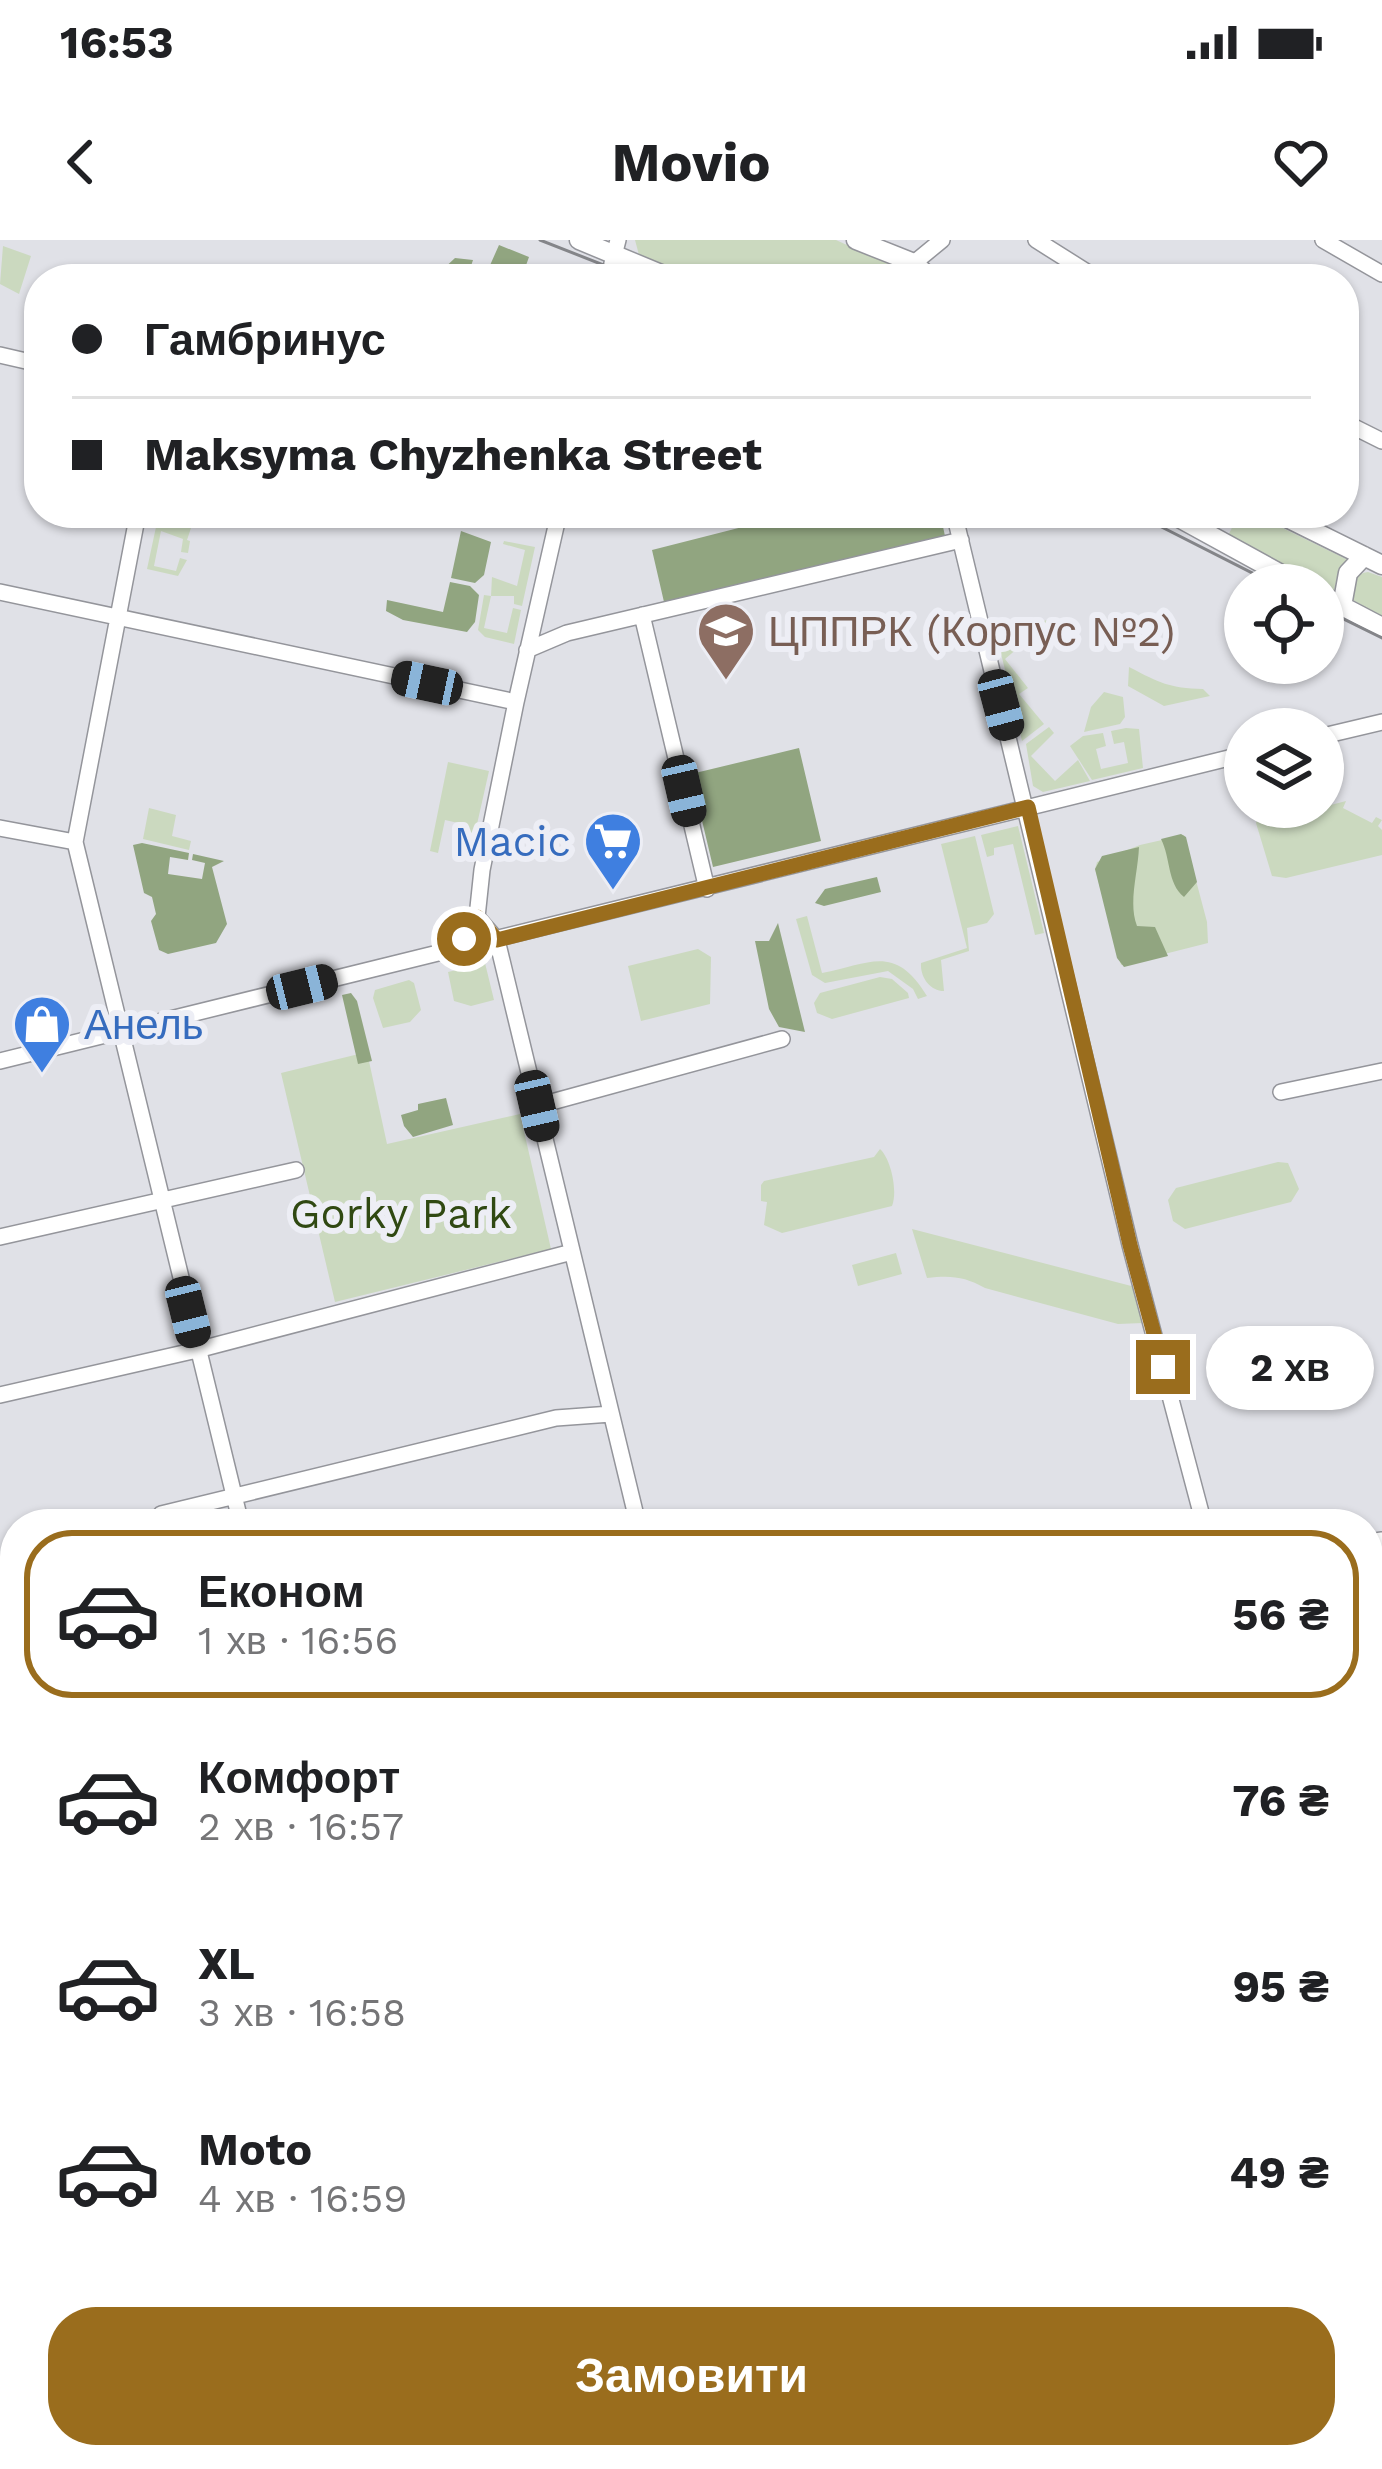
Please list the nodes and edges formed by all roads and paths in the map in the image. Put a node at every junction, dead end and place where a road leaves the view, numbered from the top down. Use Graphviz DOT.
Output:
graph roads {
  1 [pos="579,240"];
  2 [pos="856,240"];
  3 [pos="942,240"];
  4 [pos="1036,240"];
  5 [pos="1323,240"];
  6 [pos="616,247"];
  7 [pos="914,263"];
  8 [pos="646,264"];
  9 [pos="1074,264"];
  10 [pos="1382,274"];
  11 [pos="135,528"];
  12 [pos="555,528"];
  13 [pos="958,528"];
  14 [pos="1197,528"];
  15 [pos="1308,528"];
  16 [pos="961,540"];
  17 [pos="1373,560"];
  18 [pos="1263,564"];
  19 [pos="0,592"];
  20 [pos="1344,595"];
  21 [pos="1344,607"];
  22 [pos="536,610"];
  23 [pos="642,615"];
  24 [pos="117,617"];
  25 [pos="1382,627"];
  26 [pos="567,633"];
  27 [pos="527,650"];
  28 [pos="516,702"];
  29 [pos="1382,722"];
  30 [pos="1344,731"];
  31 [pos="1224,759"];
  32 [pos="1028,807"];
  33 [pos="0,828"];
  34 [pos="74,842"];
  35 [pos="707,889"];
  36 [pos="477,917"];
  37 [pos="497,940"];
  38 [pos="455,950"];
  39 [pos="121,1031"];
  40 [pos="782,1039"];
  41 [pos="0,1061"];
  42 [pos="1382,1072"];
  43 [pos="1281,1092"];
  44 [pos="537,1106"];
  45 [pos="296,1170"];
  46 [pos="160,1198"];
  47 [pos="0,1237"];
  48 [pos="572,1252"];
  49 [pos="197,1350"];
  50 [pos="0,1395"];
  51 [pos="611,1414"];
  52 [pos="234,1496"];
  53 [pos="181,1509"];
  54 [pos="237,1509"];
  55 [pos="634,1509"];
  56 [pos="1200,1509"];
  1 -- 6 [label="main road"];
  2 -- 7 [label="main road"];
  3 -- 7 [label="street"];
  4 -- 9 [label="street"];
  5 -- 10 [label="street"];
  6 -- 8 [label="main road"];
  11 -- 24 [label="street"];
  12 -- 22 [label="street"];
  13 -- 16 [label="street"];
  14 -- 18 [label="main road"];
  15 -- 17 [label="main road"];
  16 -- 23 [label="street"];
  16 -- 32 [label="street"];
  17 -- 20 [label="main road"];
  19 -- 24 [label="street"];
  21 -- 25 [label="main road"];
  22 -- 26 [label="street"];
  22 -- 27 [label="street"];
  23 -- 26 [label="street"];
  23 -- 35 [label="street"];
  24 -- 28 [label="street"];
  24 -- 34 [label="street"];
  26 -- 27 [label="street"];
  27 -- 28 [label="street"];
  28 -- 36 [label="street"];
  29 -- 30 [label="street"];
  31 -- 32 [label="street"];
  32 -- 35 [label="street"];
  32 -- 56 [label="street"];
  33 -- 34 [label="street"];
  34 -- 39 [label="street"];
  35 -- 37 [label="street"];
  36 -- 37 [label="street"];
  36 -- 38 [label="street"];
  37 -- 38 [label="street"];
  37 -- 44 [label="street"];
  38 -- 39 [label="street"];
  39 -- 41 [label="street"];
  39 -- 46 [label="street"];
  40 -- 44 [label="street"];
  42 -- 43 [label="street"];
  44 -- 48 [label="street"];
  45 -- 46 [label="street"];
  46 -- 47 [label="street"];
  46 -- 49 [label="street"];
  48 -- 49 [label="street"];
  48 -- 51 [label="street"];
  49 -- 50 [label="street"];
  49 -- 52 [label="street"];
  51 -- 52 [label="street"];
  51 -- 55 [label="street"];
  52 -- 53 [label="street"];
  52 -- 54 [label="street"];
}
